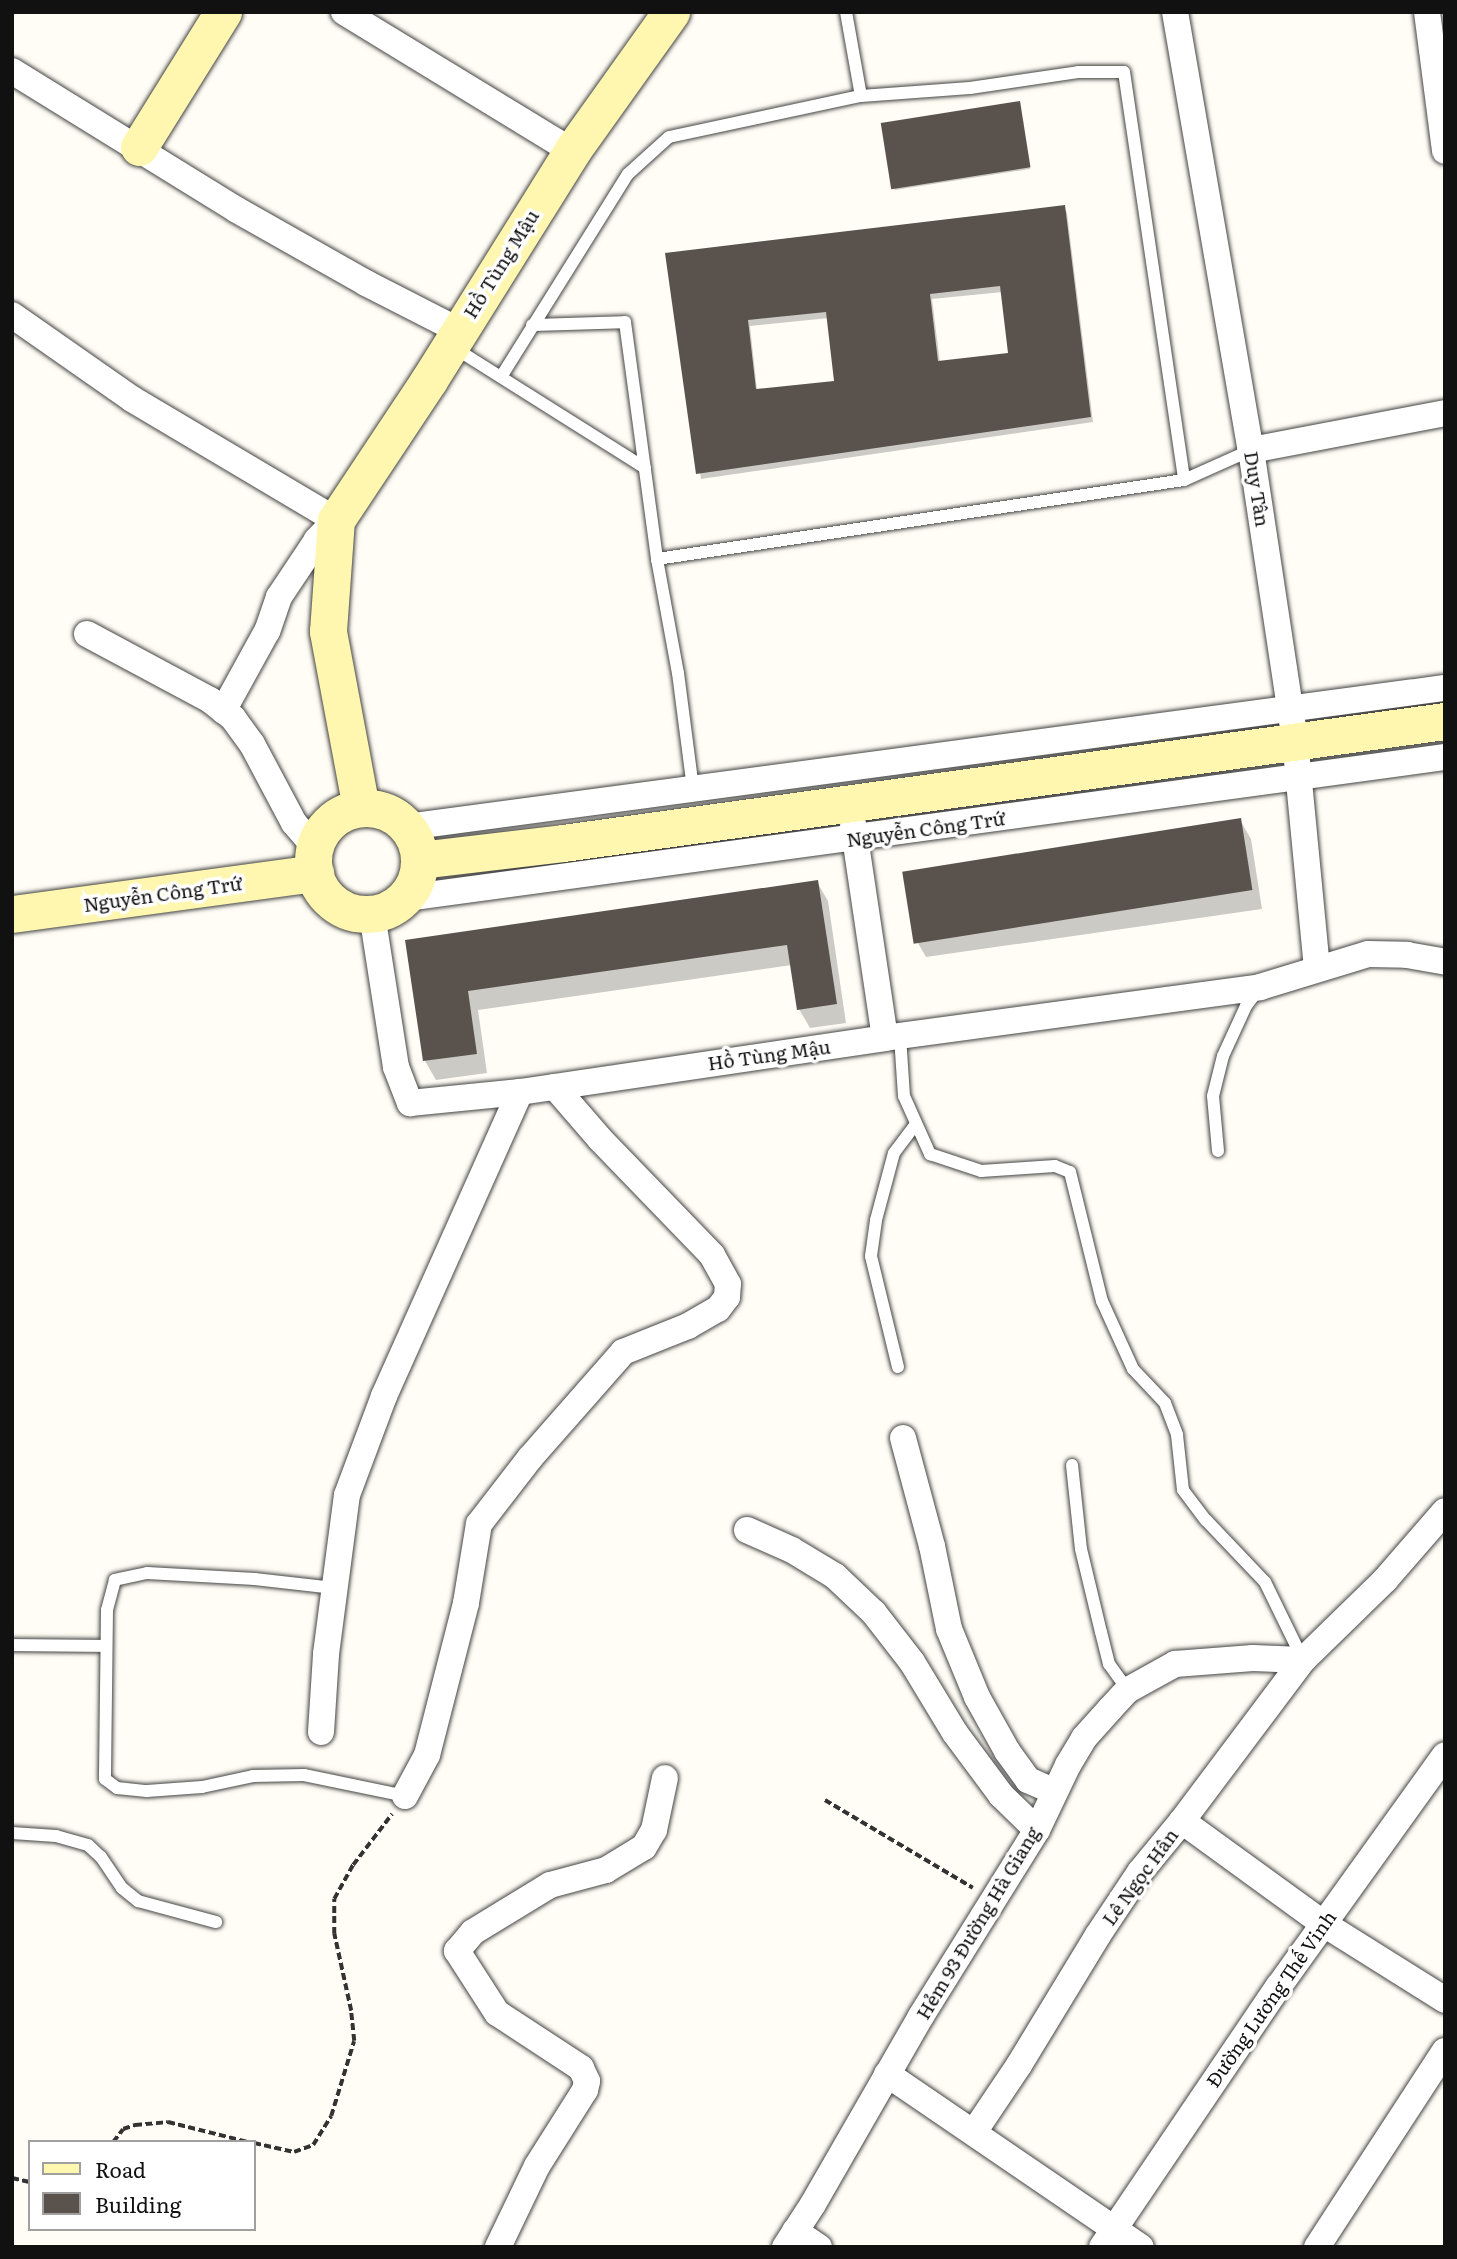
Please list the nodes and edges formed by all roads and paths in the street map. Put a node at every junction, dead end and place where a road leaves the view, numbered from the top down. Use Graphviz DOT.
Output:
graph roads {
  1 [pos="223,12"];
  2 [pos="344,12"];
  3 [pos="671,12"];
  4 [pos="846,12"];
  5 [pos="1175,12"];
  6 [pos="1427,12"];
  7 [pos="12,71"];
  8 [pos="861,96"];
  9 [pos="139,147"];
  10 [pos="572,150"];
  11 [pos="1445,151"];
  12 [pos="12,315"];
  13 [pos="532,325"];
  14 [pos="455,339"];
  15 [pos="501,377"];
  16 [pos="1445,413"];
  17 [pos="1251,450"];
  18 [pos="645,468"];
  19 [pos="1184,480"];
  20 [pos="336,520"];
  21 [pos="657,559"];
  22 [pos="87,634"];
  23 [pos="1445,688"];
  24 [pos="223,710"];
  25 [pos="1445,722"];
  26 [pos="1295,743"];
  27 [pos="1445,757"];
  28 [pos="842,767"];
  29 [pos="693,788"];
  30 [pos="361,808"];
  31 [pos="852,822"];
  32 [pos="413,843"];
  33 [pos="315,860"];
  34 [pos="406,898"];
  35 [pos="12,914"];
  36 [pos="372,914"];
  37 [pos="1444,961"];
  38 [pos="1317,968"];
  39 [pos="1260,987"];
  40 [pos="893,1037"];
  41 [pos="555,1087"];
  42 [pos="520,1092"];
  43 [pos="916,1124"];
  44 [pos="1218,1151"];
  45 [pos="898,1367"];
  46 [pos="903,1438"];
  47 [pos="1072,1465"];
  48 [pos="1445,1511"];
  49 [pos="747,1530"];
  50 [pos="334,1588"];
  51 [pos="12,1645"];
  52 [pos="106,1646"];
  53 [pos="1303,1660"];
  54 [pos="1128,1690"];
  55 [pos="321,1732"];
  56 [pos="1445,1755"];
  57 [pos="665,1778"];
  58 [pos="1053,1791"];
  59 [pos="405,1796"];
  60 [pos="825,1800"];
  61 [pos="1182,1821"];
  62 [pos="1037,1830"];
  63 [pos="12,1833"];
  64 [pos="993,1899"];
  65 [pos="216,1922"];
  66 [pos="1324,1924"];
  67 [pos="1445,2000"];
  68 [pos="1445,2051"];
  69 [pos="887,2074"];
  70 [pos="974,2132"];
  71 [pos="115,2140"];
  72 [pos="240,2140"];
  73 [pos="256,2143"];
  74 [pos="1108,2238"];
  75 [pos="790,2239"];
  76 [pos="498,2247"];
  77 [pos="819,2247"];
  78 [pos="1141,2247"];
  79 [pos="1317,2247"];
  1 -- 9 [label="street"];
  2 -- 10 [label="street"];
  3 -- 10 [label="street, Hồ Tùng Mậu"];
  4 -- 8 [label="lane"];
  5 -- 17 [label="street, Duy Tân"];
  6 -- 11 [label="street"];
  7 -- 9 [label="street"];
  8 -- 13 [label="lane"];
  8 -- 19 [label="lane"];
  9 -- 14 [label="street"];
  10 -- 14 [label="street, Hồ Tùng Mậu"];
  12 -- 20 [label="street"];
  13 -- 15 [label="lane"];
  13 -- 18 [label="lane"];
  14 -- 15 [label="lane"];
  14 -- 20 [label="street, Hồ Tùng Mậu"];
  15 -- 18 [label="lane"];
  16 -- 17 [label="street"];
  17 -- 19 [label="lane"];
  17 -- 26 [label="street, Duy Tân"];
  18 -- 21 [label="lane"];
  19 -- 21 [label="lane"];
  20 -- 24 [label="street, Hồ Tùng Mậu"];
  20 -- 30 [label="street, Hồ Tùng Mậu"];
  21 -- 29 [label="lane"];
  22 -- 24 [label="street"];
  23 -- 26 [label="street, Nguyễn Công Trứ"];
  24 -- 33 [label="street"];
  25 -- 26 [label="street, Nguyễn Công Trứ"];
  26 -- 27 [label="street, Nguyễn Công Trứ"];
  26 -- 28 [label="street, Nguyễn Công Trứ"];
  26 -- 31 [label="street, Nguyễn Công Trứ"];
  26 -- 38 [label="street, Duy Tân"];
  28 -- 29 [label="street, Nguyễn Công Trứ"];
  28 -- 31 [label="street"];
  29 -- 32 [label="street, Nguyễn Công Trứ"];
  30 -- 32 [label="street"];
  30 -- 33 [label="street"];
  31 -- 32 [label="street, Nguyễn Công Trứ"];
  31 -- 34 [label="street, Nguyễn Công Trứ"];
  31 -- 40 [label="street"];
  32 -- 34 [label="street"];
  33 -- 35 [label="street, Nguyễn Công Trứ"];
  33 -- 36 [label="street"];
  34 -- 36 [label="street"];
  36 -- 42 [label="street, Hồ Tùng Mậu"];
  37 -- 38 [label="street, Hồ Tùng Mậu"];
  38 -- 39 [label="street, Hồ Tùng Mậu"];
  39 -- 40 [label="street, Hồ Tùng Mậu"];
  39 -- 44 [label="lane"];
  40 -- 41 [label="street, Hồ Tùng Mậu"];
  40 -- 43 [label="lane"];
  41 -- 42 [label="street, Hồ Tùng Mậu"];
  41 -- 59 [label="street"];
  42 -- 50 [label="street"];
  43 -- 45 [label="lane"];
  43 -- 53 [label="lane"];
  46 -- 58 [label="street"];
  47 -- 54 [label="lane"];
  48 -- 53 [label="street"];
  49 -- 62 [label="street"];
  50 -- 52 [label="lane"];
  50 -- 55 [label="street"];
  51 -- 52 [label="lane"];
  52 -- 59 [label="lane"];
  53 -- 54 [label="street, Hẻm 93 Đường Hà Giang"];
  53 -- 61 [label="street"];
  54 -- 58 [label="street, Hẻm 93 Đường Hà Giang"];
  56 -- 66 [label="street, Đường Lương Thế Vinh"];
  57 -- 76 [label="street"];
  58 -- 62 [label="street, Hẻm 93 Đường Hà Giang"];
  59 -- 73 [label="path"];
  60 -- 64 [label="path"];
  61 -- 66 [label="street, Lê Ngọc Hân"];
  61 -- 70 [label="street, Lê Ngọc Hân"];
  62 -- 64 [label="street, Hẻm 93 Đường Hà Giang"];
  63 -- 65 [label="lane"];
  64 -- 69 [label="street, Hẻm 93 Đường Hà Giang"];
  66 -- 67 [label="street, Lê Ngọc Hân"];
  66 -- 74 [label="street, Đường Lương Thế Vinh"];
  68 -- 79 [label="street"];
  69 -- 70 [label="street"];
  69 -- 75 [label="street, Hẻm 93 Đường Hà Giang"];
  70 -- 74 [label="street"];
  71 -- 72 [label="path"];
  74 -- 78 [label="street"];
  75 -- 77 [label="street"];
}
